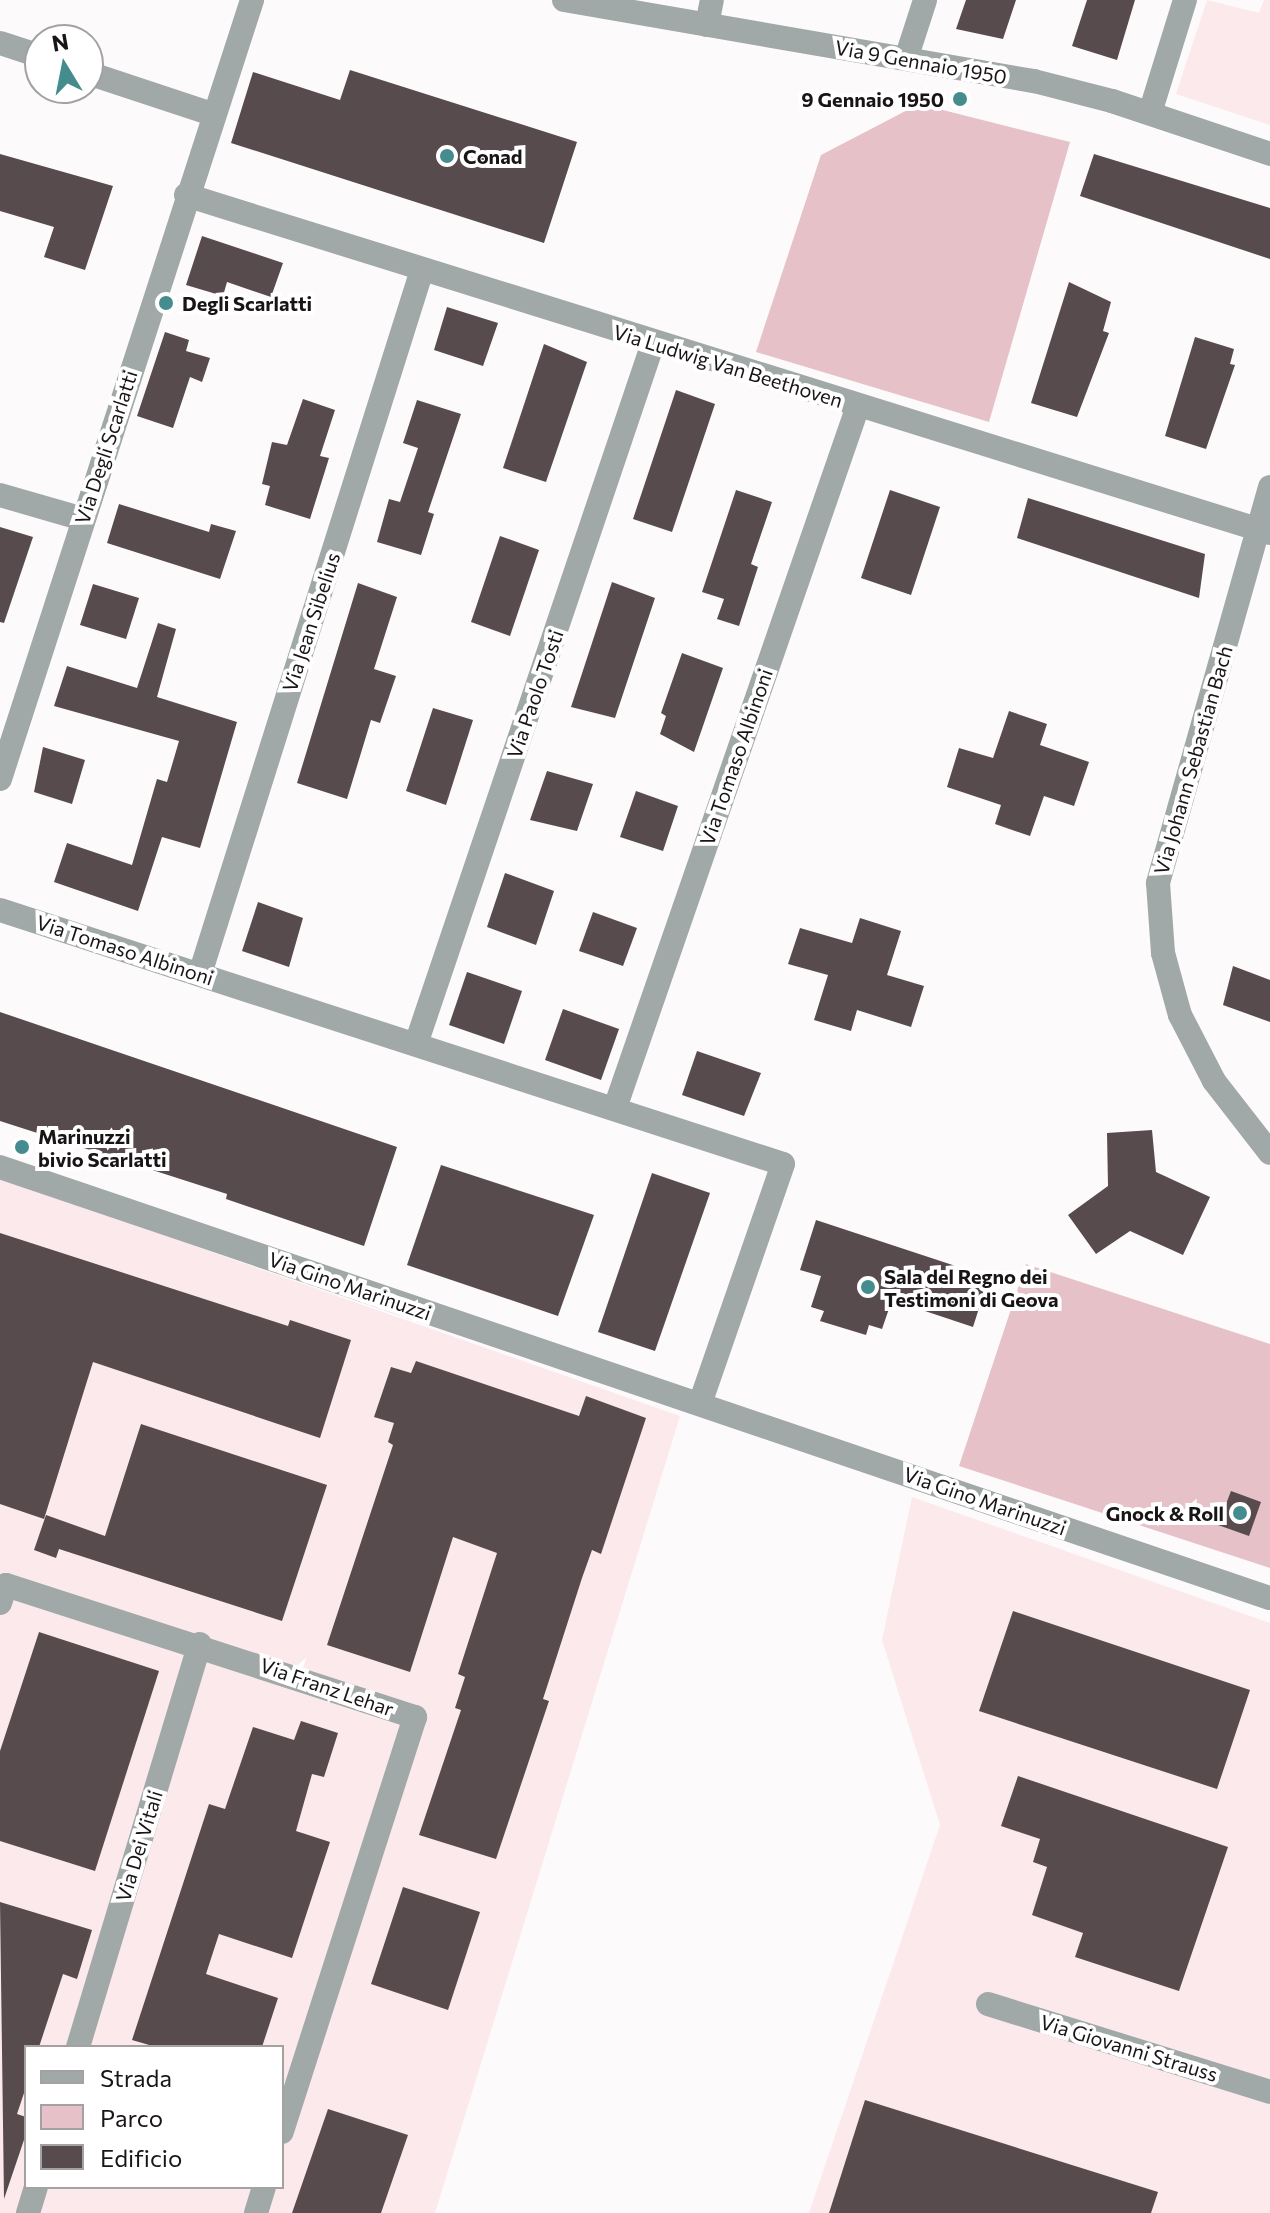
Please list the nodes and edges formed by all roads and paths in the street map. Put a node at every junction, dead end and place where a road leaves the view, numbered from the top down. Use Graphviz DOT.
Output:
graph roads {
  1 [pos="252,0"];
  2 [pos="564,0"];
  3 [pos="712,0"];
  4 [pos="925,0"];
  5 [pos="1185,0"];
  6 [pos="707,25"];
  7 [pos="0,43"];
  8 [pos="24,51"];
  9 [pos="906,59"];
  10 [pos="104,78"];
  11 [pos="1150,113"];
  12 [pos="212,114"];
  13 [pos="1270,154"];
  14 [pos="186,195"];
  15 [pos="422,270"];
  16 [pos="653,343"];
  17 [pos="858,406"];
  18 [pos="1270,487"];
  19 [pos="0,495"];
  20 [pos="83,519"];
  21 [pos="1264,531"];
  22 [pos="0,779"];
  23 [pos="0,910"];
  24 [pos="200,974"];
  25 [pos="416,1044"];
  26 [pos="615,1108"];
  27 [pos="1270,1153"];
  28 [pos="0,1167"];
  29 [pos="700,1404"];
  30 [pos="3,1594"];
  31 [pos="1270,1598"];
  32 [pos="200,1644"];
  33 [pos="988,2004"];
  34 [pos="79,2045"];
  35 [pos="1270,2092"];
  36 [pos="284,2126"];
  37 [pos="35,2189"];
  38 [pos="263,2189"];
  39 [pos="28,2213"];
  40 [pos="256,2213"];
  1 -- 12 [label="street, Via Degli Scarlatti"];
  2 -- 6 [label="street, Via 9 Gennaio 1950"];
  3 -- 6 [label="street"];
  4 -- 9 [label="street"];
  5 -- 11 [label="street"];
  6 -- 9 [label="street, Via 9 Gennaio 1950"];
  7 -- 8 [label="street"];
  9 -- 11 [label="street, Via 9 Gennaio 1950"];
  10 -- 12 [label="street"];
  11 -- 13 [label="street, Via 9 Gennaio 1950"];
  12 -- 14 [label="street, Via Degli Scarlatti"];
  14 -- 15 [label="street, Via Ludwig Van Beethoven"];
  14 -- 20 [label="street, Via Degli Scarlatti"];
  15 -- 16 [label="street, Via Ludwig Van Beethoven"];
  15 -- 24 [label="street, Via Jean Sibelius"];
  16 -- 17 [label="street, Via Ludwig Van Beethoven"];
  16 -- 25 [label="street, Via Paolo Tosti"];
  17 -- 21 [label="street, Via Ludwig Van Beethoven"];
  17 -- 26 [label="street, Via Tomaso Albinoni"];
  18 -- 21 [label="street, Via Johann Sebastian Bach"];
  19 -- 20 [label="street"];
  20 -- 22 [label="street, Via Degli Scarlatti"];
  21 -- 27 [label="street, Via Johann Sebastian Bach"];
  23 -- 24 [label="street, Via Tomaso Albinoni"];
  24 -- 25 [label="street, Via Tomaso Albinoni"];
  25 -- 26 [label="street, Via Tomaso Albinoni"];
  26 -- 29 [label="street, Via Tomaso Albinoni"];
  28 -- 29 [label="street, Via Gino Marinuzzi"];
  29 -- 31 [label="street, Via Gino Marinuzzi"];
  30 -- 32 [label="street, Via Franz Lehar"];
  32 -- 34 [label="street, Via Dei Vitali"];
  32 -- 36 [label="street, Via Franz Lehar"];
  33 -- 35 [label="street, Via Giovanni Strauss"];
  37 -- 39 [label="street"];
  38 -- 40 [label="street"];
}
